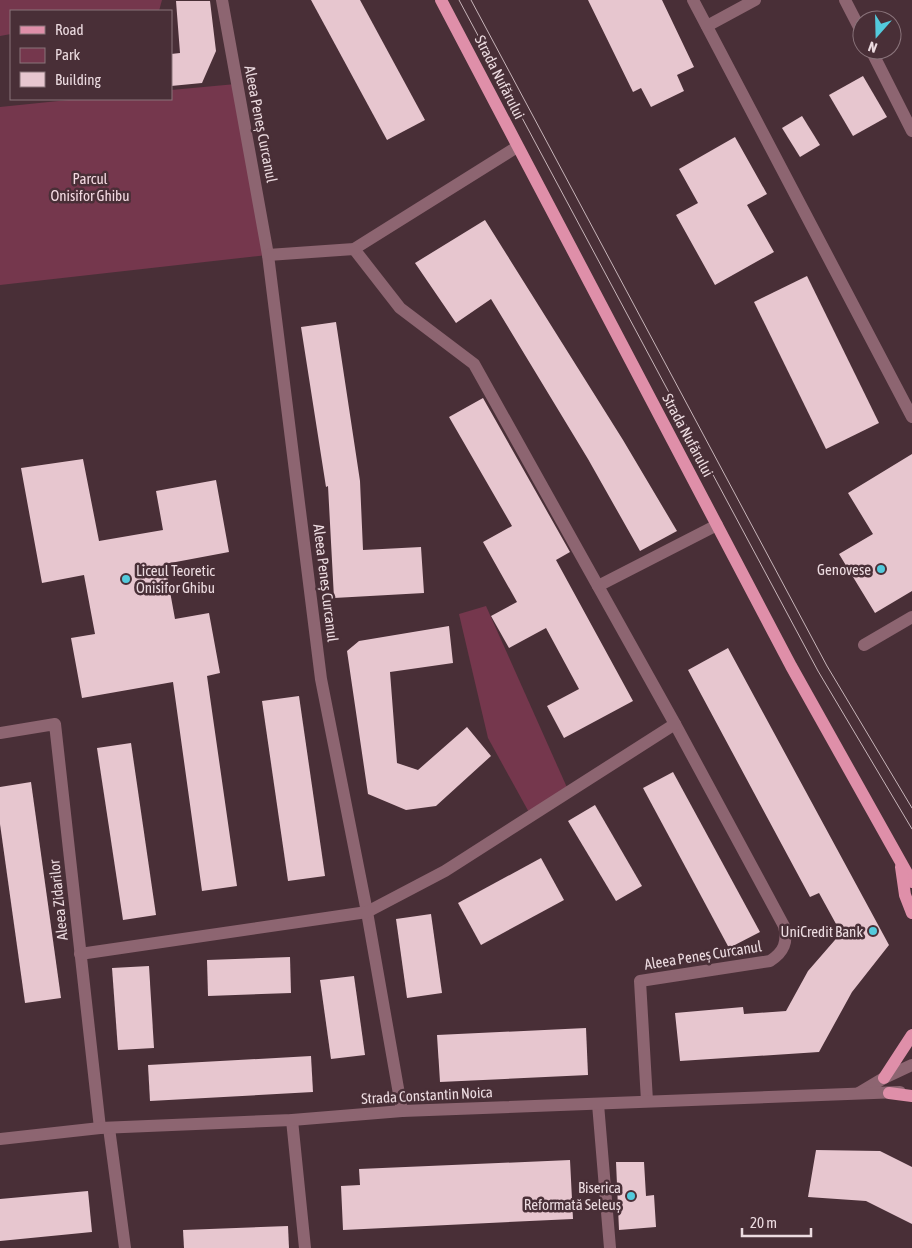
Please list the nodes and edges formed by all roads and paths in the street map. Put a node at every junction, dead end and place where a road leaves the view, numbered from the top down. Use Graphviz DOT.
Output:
graph roads {
  1 [pos="222,0"];
  2 [pos="441,0"];
  3 [pos="693,0"];
  4 [pos="755,0"];
  5 [pos="845,0"];
  6 [pos="852,14"];
  7 [pos="706,26"];
  8 [pos="876,60"];
  9 [pos="912,131"];
  10 [pos="517,147"];
  11 [pos="354,249"];
  12 [pos="268,255"];
  13 [pos="912,417"];
  14 [pos="717,525"];
  15 [pos="598,586"];
  16 [pos="912,617"];
  17 [pos="864,645"];
  18 [pos="676,724"];
  19 [pos="0,734"];
  20 [pos="900,859"];
  21 [pos="912,882"];
  22 [pos="367,912"];
  23 [pos="912,912"];
  24 [pos="80,954"];
  25 [pos="912,1035"];
  26 [pos="912,1065"];
  27 [pos="884,1078"];
  28 [pos="912,1091"];
  29 [pos="889,1093"];
  30 [pos="857,1095"];
  31 [pos="912,1096"];
  32 [pos="647,1101"];
  33 [pos="598,1104"];
  34 [pos="402,1111"];
  35 [pos="292,1120"];
  36 [pos="105,1128"];
  37 [pos="0,1139"];
  38 [pos="125,1248"];
  39 [pos="305,1248"];
  40 [pos="610,1248"];
  1 -- 12 [label="street, Aleea Peneș Curcanul"];
  2 -- 10 [label="main road, Strada Nufărului"];
  3 -- 7 [label="street"];
  4 -- 7 [label="street"];
  5 -- 6 [label="street"];
  7 -- 13 [label="street"];
  8 -- 9 [label="street"];
  10 -- 11 [label="street"];
  10 -- 14 [label="main road, Strada Nufărului"];
  11 -- 12 [label="street"];
  11 -- 15 [label="street, Aleea Peneș Curcanul"];
  12 -- 22 [label="street, Aleea Peneș Curcanul"];
  14 -- 15 [label="street"];
  14 -- 20 [label="main road, Strada Nufărului"];
  15 -- 18 [label="street, Aleea Peneș Curcanul"];
  16 -- 17 [label="street"];
  18 -- 22 [label="street"];
  18 -- 32 [label="street, Aleea Peneș Curcanul"];
  19 -- 24 [label="street, Aleea Zidarilor"];
  20 -- 21 [label="main road, Strada Nufărului"];
  20 -- 23 [label="main road"];
  22 -- 24 [label="street"];
  22 -- 34 [label="street, Aleea Peneș Curcanul"];
  24 -- 36 [label="street, Aleea Zidarilor"];
  25 -- 27 [label="main road"];
  26 -- 27 [label="street"];
  27 -- 30 [label="street"];
  28 -- 29 [label="street, Strada Constantin Noica"];
  29 -- 30 [label="street, Strada Constantin Noica"];
  29 -- 31 [label="main road"];
  30 -- 32 [label="street, Strada Constantin Noica"];
  32 -- 33 [label="street, Strada Constantin Noica"];
  33 -- 34 [label="street, Strada Constantin Noica"];
  33 -- 40 [label="street"];
  34 -- 35 [label="street, Strada Constantin Noica"];
  35 -- 36 [label="street, Strada Constantin Noica"];
  35 -- 39 [label="street"];
  36 -- 37 [label="street, Strada Constantin Noica"];
  36 -- 38 [label="street, Aleea Zidarilor"];
}
